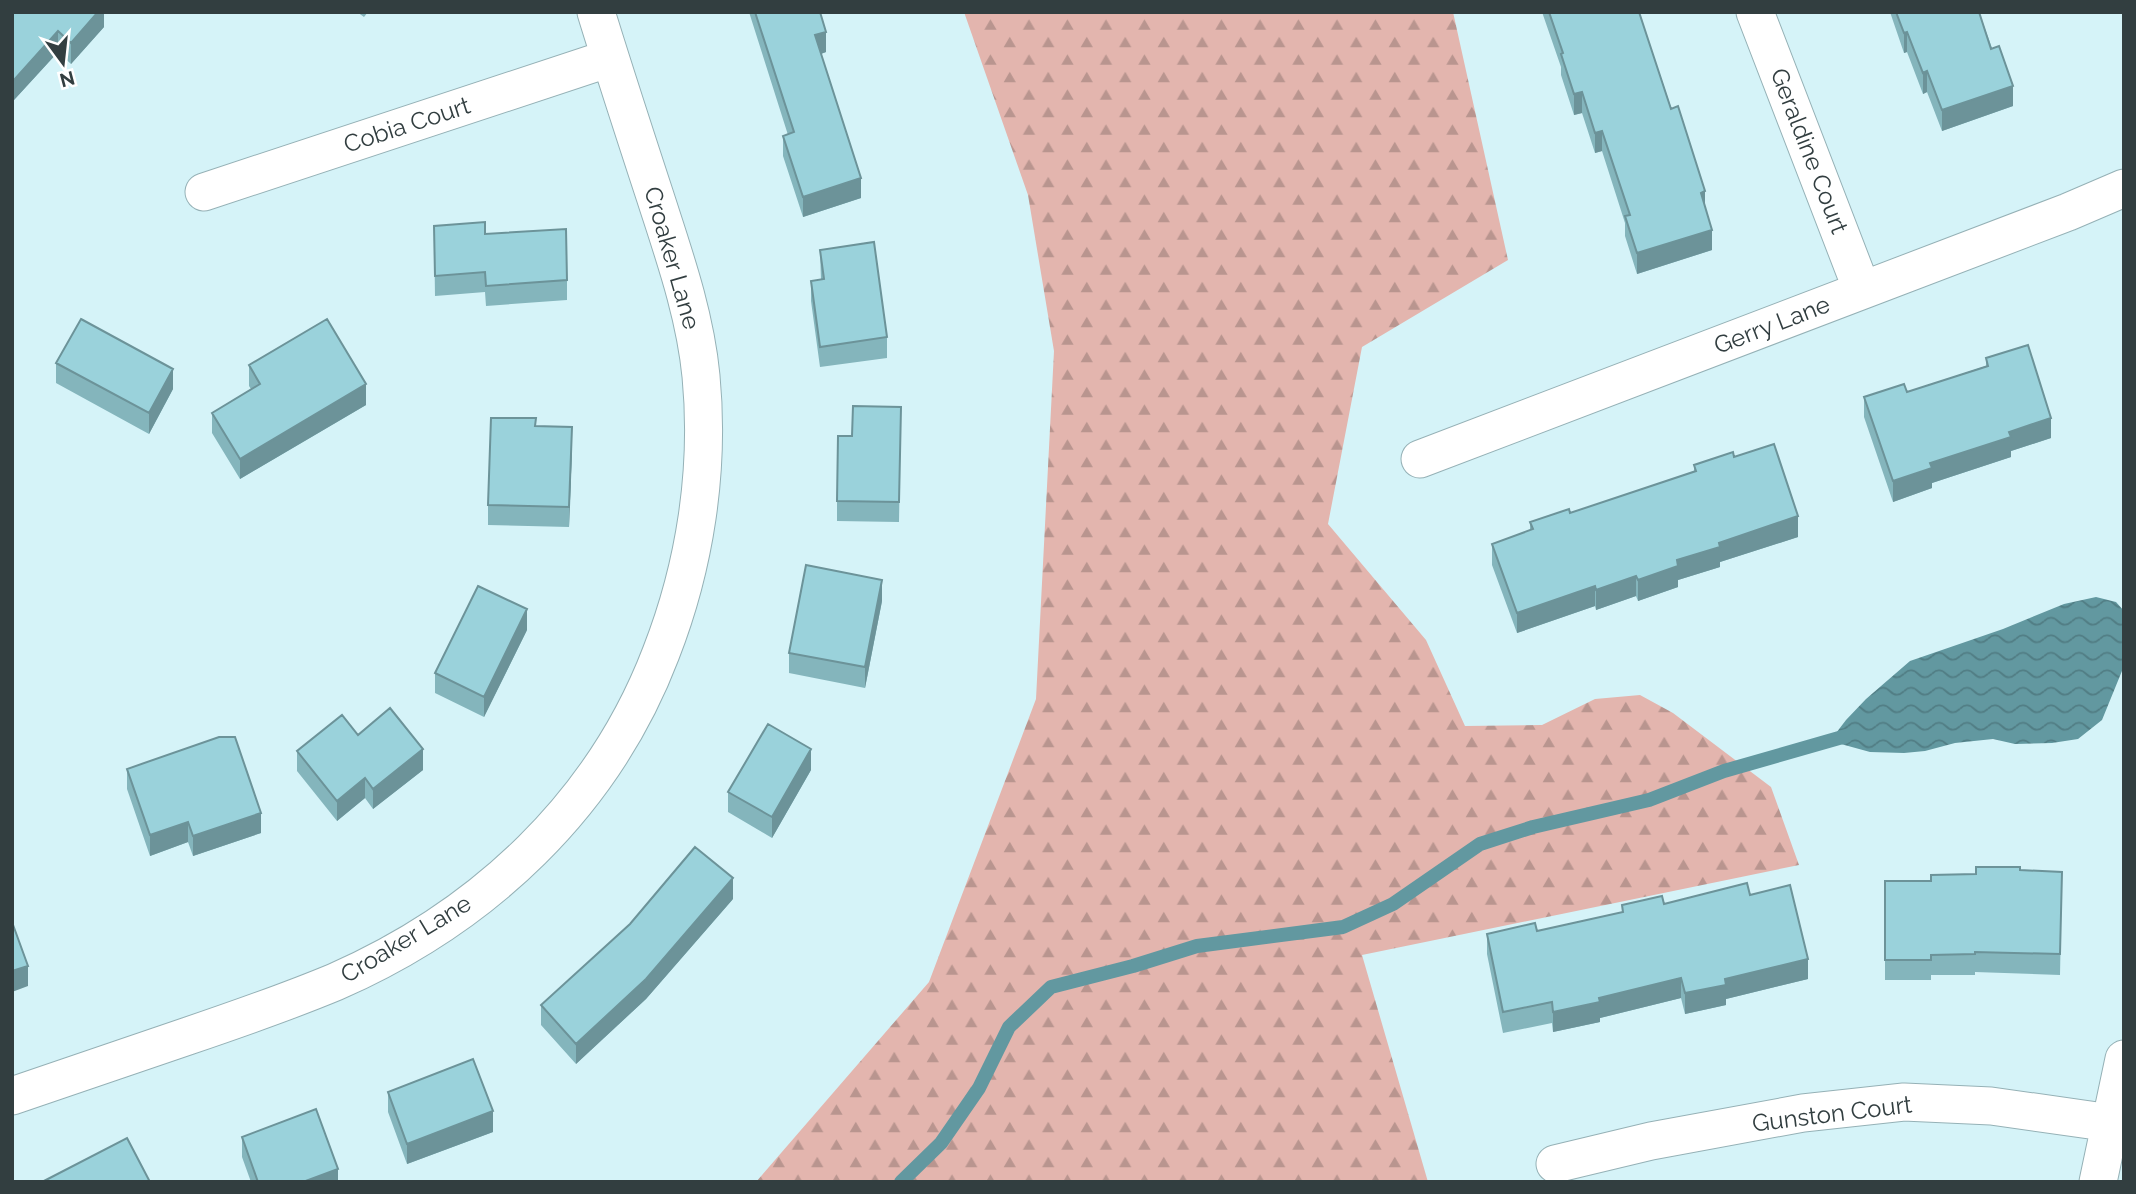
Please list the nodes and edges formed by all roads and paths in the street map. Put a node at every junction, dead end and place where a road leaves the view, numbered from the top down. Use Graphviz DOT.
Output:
graph roads {
  1 [pos="596,12"];
  2 [pos="1755,12"];
  3 [pos="610,58"];
  4 [pos="2124,188"];
  5 [pos="204,192"];
  6 [pos="1863,290"];
  7 [pos="1420,459"];
  8 [pos="2124,1059"];
  9 [pos="12,1096"];
  10 [pos="2111,1123"];
  11 [pos="1555,1164"];
  12 [pos="2098,1182"];
  1 -- 3 [label="street, Croaker Lane"];
  2 -- 6 [label="street, Geraldine Court"];
  3 -- 5 [label="street, Cobia Court"];
  3 -- 9 [label="street, Croaker Lane"];
  4 -- 6 [label="street, Gerry Lane"];
  6 -- 7 [label="street, Gerry Lane"];
  8 -- 10 [label="street"];
  10 -- 11 [label="street, Gunston Court"];
  10 -- 12 [label="street"];
}
